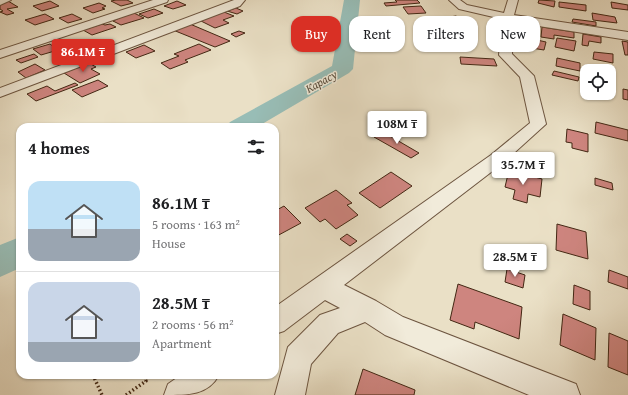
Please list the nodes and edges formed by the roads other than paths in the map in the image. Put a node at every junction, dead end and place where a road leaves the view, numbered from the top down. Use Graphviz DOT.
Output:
graph roads {
  1 [pos="6,0"];
  2 [pos="163,0"];
  3 [pos="240,0"];
  4 [pos="454,0"];
  5 [pos="0,2"];
  6 [pos="510,8"];
  7 [pos="628,36"];
  8 [pos="0,54"];
  9 [pos="0,93"];
  10 [pos="322,286"];
  11 [pos="367,309"];
  12 [pos="279,319"];
  13 [pos="200,379"];
  14 [pos="179,395"];
  15 [pos="290,395"];
  16 [pos="565,395"];
  1 -- 5 [label="street"];
  2 -- 8 [label="street"];
  3 -- 9 [label="street"];
  4 -- 6 [label="street"];
  6 -- 7 [label="street"];
  6 -- 10 [label="street"];
  10 -- 11 [label="street"];
  10 -- 12 [label="street"];
  11 -- 15 [label="street"];
  11 -- 16 [label="street"];
  13 -- 14 [label="street"];
}
